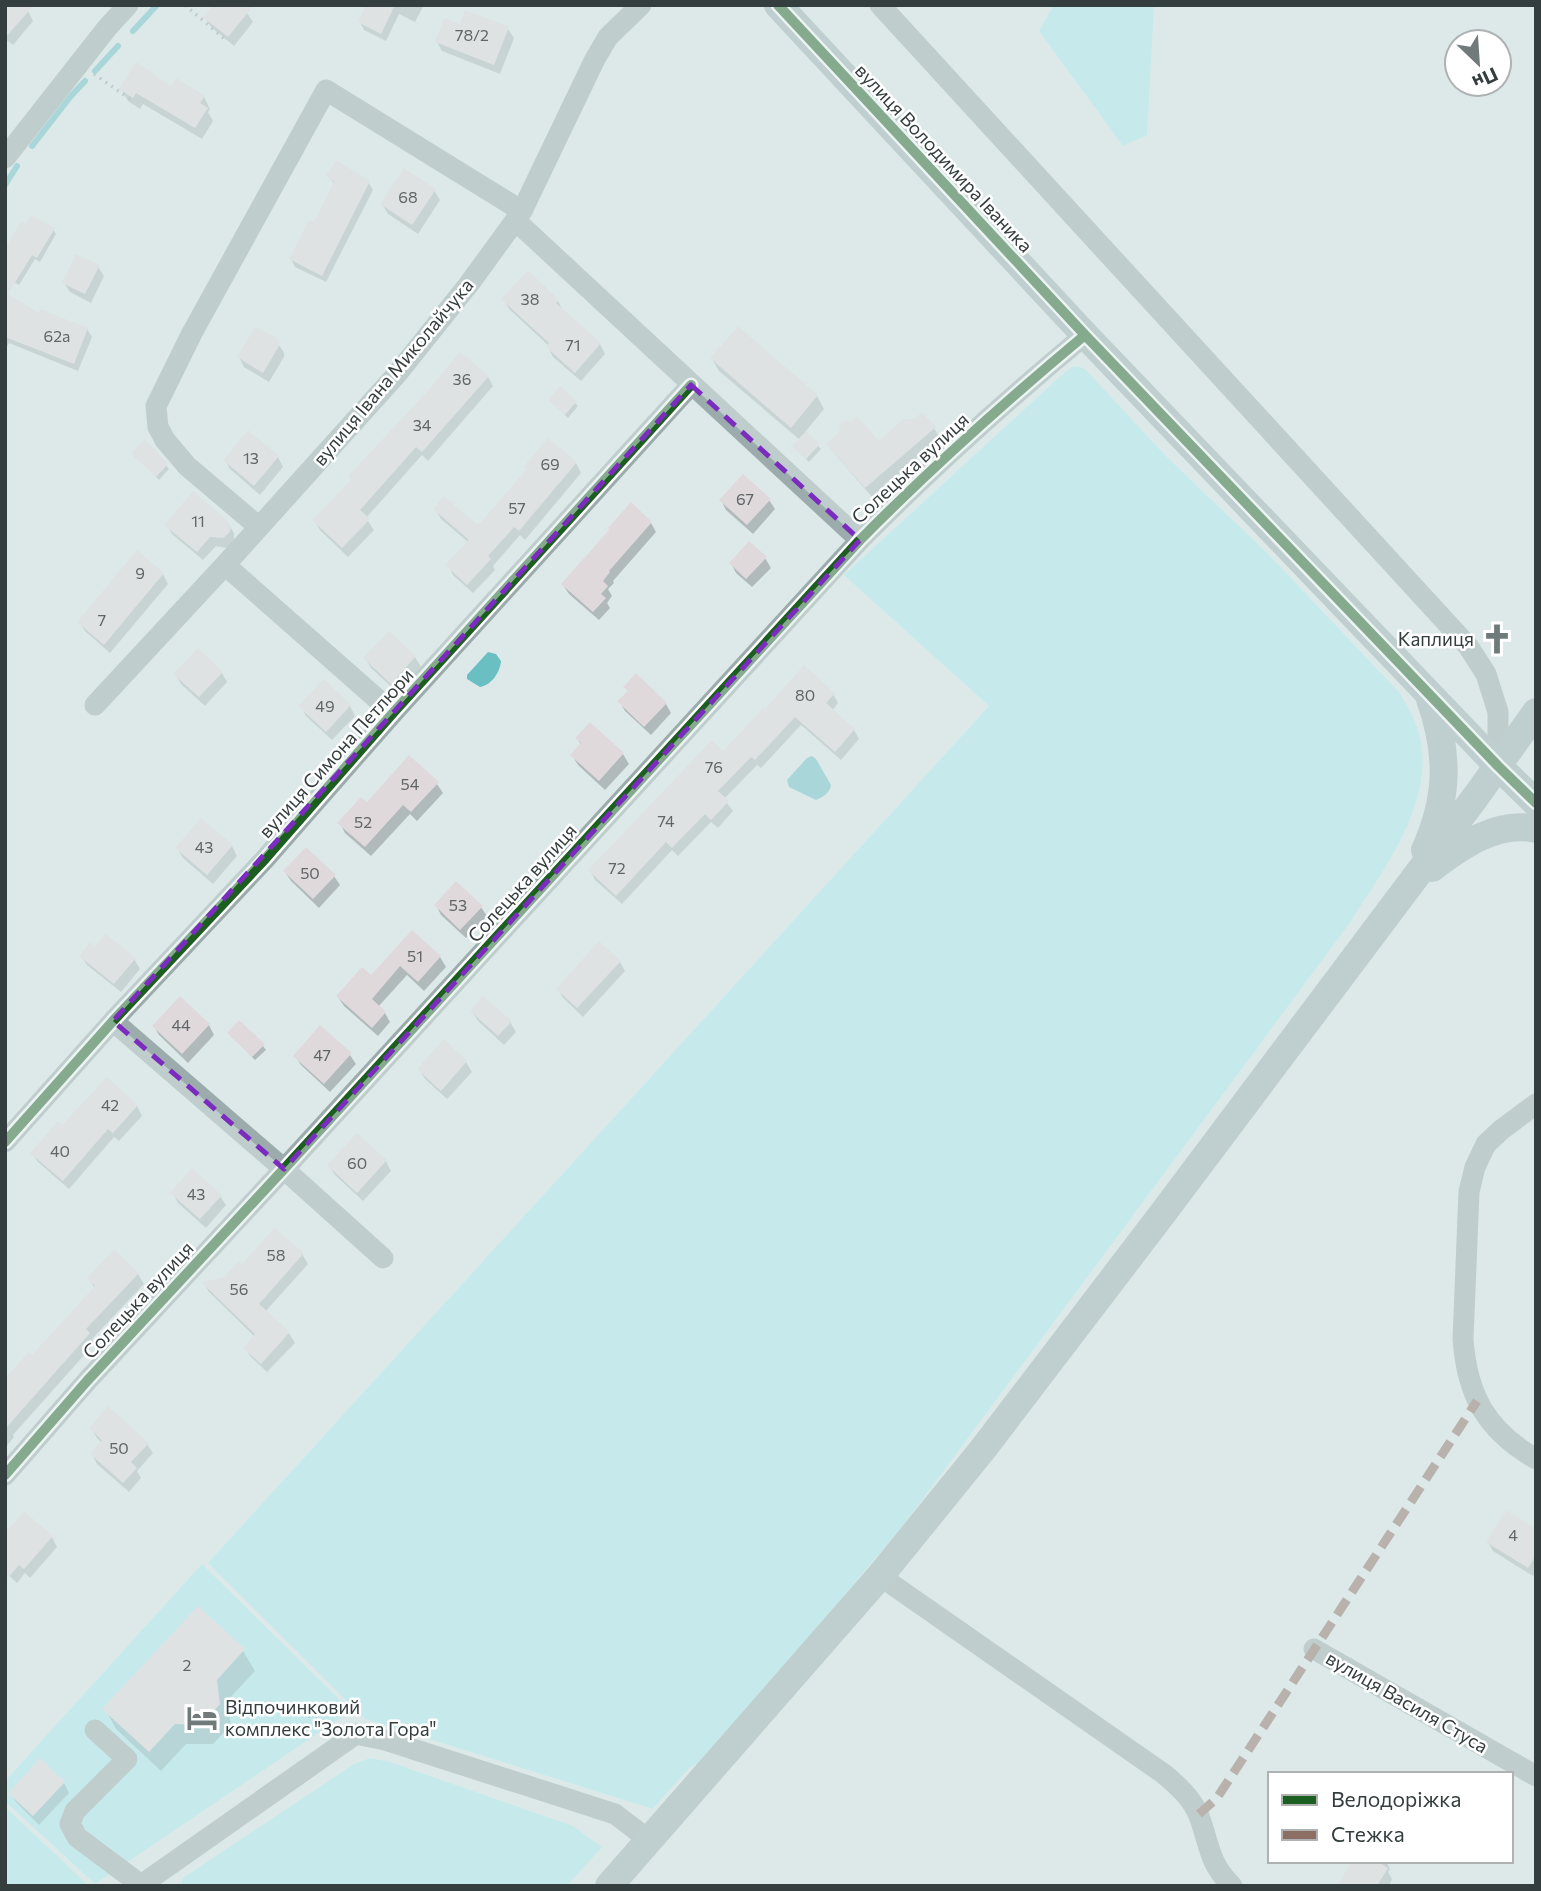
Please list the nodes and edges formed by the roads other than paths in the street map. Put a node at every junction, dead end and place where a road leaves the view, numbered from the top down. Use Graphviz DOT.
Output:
graph roads {
  1 [pos="128,5"];
  2 [pos="640,5"];
  3 [pos="778,5"];
  4 [pos="880,5"];
  5 [pos="5,158"];
  6 [pos="519,216"];
  7 [pos="1085,335"];
  8 [pos="691,386"];
  9 [pos="259,527"];
  10 [pos="860,540"];
  11 [pos="225,565"];
  12 [pos="1429,693"];
  13 [pos="95,705"];
  14 [pos="1536,712"];
  15 [pos="393,713"];
  16 [pos="1498,766"];
  17 [pos="1536,803"];
  18 [pos="1536,829"];
  19 [pos="1408,887"];
  20 [pos="113,1021"];
  21 [pos="1536,1104"];
  22 [pos="5,1142"];
  23 [pos="284,1169"];
  24 [pos="383,1258"];
  25 [pos="1536,1459"];
  26 [pos="5,1475"];
  27 [pos="880,1576"];
  28 [pos="1314,1649"];
  29 [pos="96,1730"];
  30 [pos="1536,1776"];
  31 [pos="649,1840"];
  32 [pos="609,1886"];
  33 [pos="1233,1886"];
  1 -- 5 [label="street"];
  2 -- 6 [label="street, вулиця Івана Миколайчука"];
  3 -- 7 [label="main road, вулиця Володимира Іваника"];
  4 -- 16 [label="street"];
  6 -- 8 [label="street"];
  6 -- 9 [label="street, вулиця Івана Миколайчука"];
  6 -- 9 [label="street"];
  7 -- 10 [label="street, Солецька вулиця"];
  7 -- 12 [label="main road, вулиця Володимира Іваника"];
  8 -- 10 [label="street"];
  8 -- 15 [label="street, вулиця Симона Петлюри"];
  9 -- 11 [label="street, вулиця Івана Миколайчука"];
  10 -- 23 [label="street, Солецька вулиця"];
  11 -- 13 [label="street, вулиця Івана Миколайчука"];
  11 -- 15 [label="street"];
  12 -- 16 [label="main road, вулиця Володимира Іваника"];
  12 -- 19 [label="main road"];
  14 -- 16 [label="main road"];
  15 -- 20 [label="street, вулиця Симона Петлюри"];
  16 -- 17 [label="main road, вулиця Володимира Іваника"];
  16 -- 19 [label="main road"];
  18 -- 19 [label="main road"];
  19 -- 27 [label="main road"];
  20 -- 22 [label="street, вулиця Симона Петлюри"];
  20 -- 23 [label="street"];
  21 -- 25 [label="street"];
  23 -- 24 [label="street"];
  23 -- 26 [label="street, Солецька вулиця"];
  27 -- 31 [label="main road"];
  27 -- 33 [label="street"];
  28 -- 30 [label="street, вулиця Василя Стуса"];
  29 -- 31 [label="street"];
  31 -- 32 [label="main road"];
}
